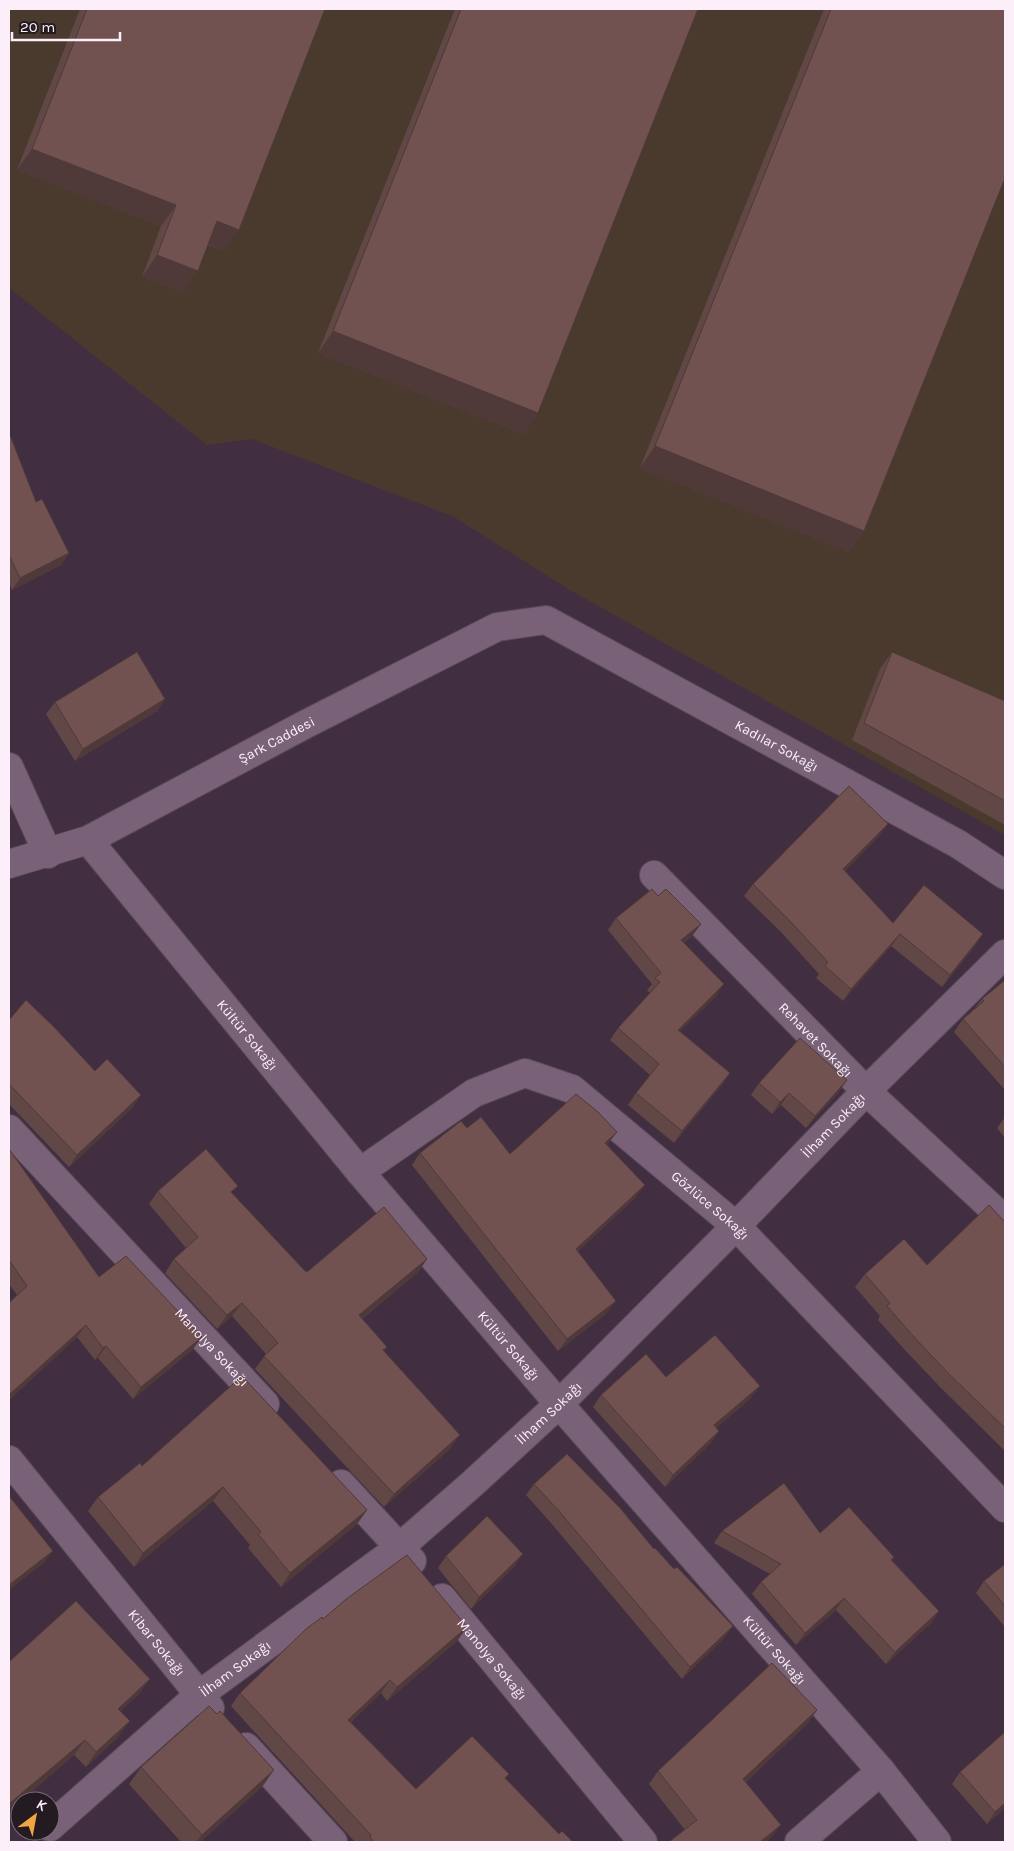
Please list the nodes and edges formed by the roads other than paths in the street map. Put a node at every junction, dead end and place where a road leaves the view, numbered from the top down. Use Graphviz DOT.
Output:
graph roads {
  1 [pos="546,620"];
  2 [pos="9,767"];
  3 [pos="88,840"];
  4 [pos="48,854"];
  5 [pos="9,864"];
  6 [pos="654,875"];
  7 [pos="1005,876"];
  8 [pos="1005,954"];
  9 [pos="866,1091"];
  10 [pos="9,1129"];
  11 [pos="360,1172"];
  12 [pos="1005,1220"];
  13 [pos="736,1226"];
  14 [pos="559,1404"];
  15 [pos="279,1418"];
  16 [pos="9,1460"];
  17 [pos="326,1468"];
  18 [pos="1005,1508"];
  19 [pos="400,1547"];
  20 [pos="199,1695"];
  21 [pos="881,1771"];
  22 [pos="60,1818"];
  23 [pos="332,1842"];
  24 [pos="644,1842"];
  25 [pos="798,1842"];
  26 [pos="937,1842"];
  1 -- 3 [label="street, Şark Caddesi"];
  1 -- 7 [label="street, Kadılar Sokağı"];
  2 -- 4 [label="street"];
  3 -- 4 [label="street, Şark Caddesi"];
  3 -- 11 [label="street, Kültür Sokağı"];
  4 -- 5 [label="street, Şark Caddesi"];
  6 -- 9 [label="street, Rehavet Sokağı"];
  8 -- 9 [label="street, İlham Sokağı"];
  9 -- 12 [label="street, Rehavet Sokağı"];
  9 -- 13 [label="street, İlham Sokağı"];
  10 -- 15 [label="street, Manolya Sokağı"];
  11 -- 13 [label="street, Gözlüce Sokağı"];
  11 -- 14 [label="street, Kültür Sokağı"];
  13 -- 14 [label="street, İlham Sokağı"];
  13 -- 18 [label="street, Gözlüce Sokağı"];
  14 -- 19 [label="street, İlham Sokağı"];
  14 -- 21 [label="street, Kültür Sokağı"];
  16 -- 20 [label="street, Kibar Sokağı"];
  17 -- 19 [label="street, Manolya Sokağı"];
  19 -- 20 [label="street, İlham Sokağı"];
  19 -- 24 [label="street, Manolya Sokağı"];
  20 -- 22 [label="street, İlham Sokağı"];
  20 -- 23 [label="street, Kibar Sokağı"];
  21 -- 25 [label="street"];
  21 -- 26 [label="street, Kültür Sokağı"];
}
